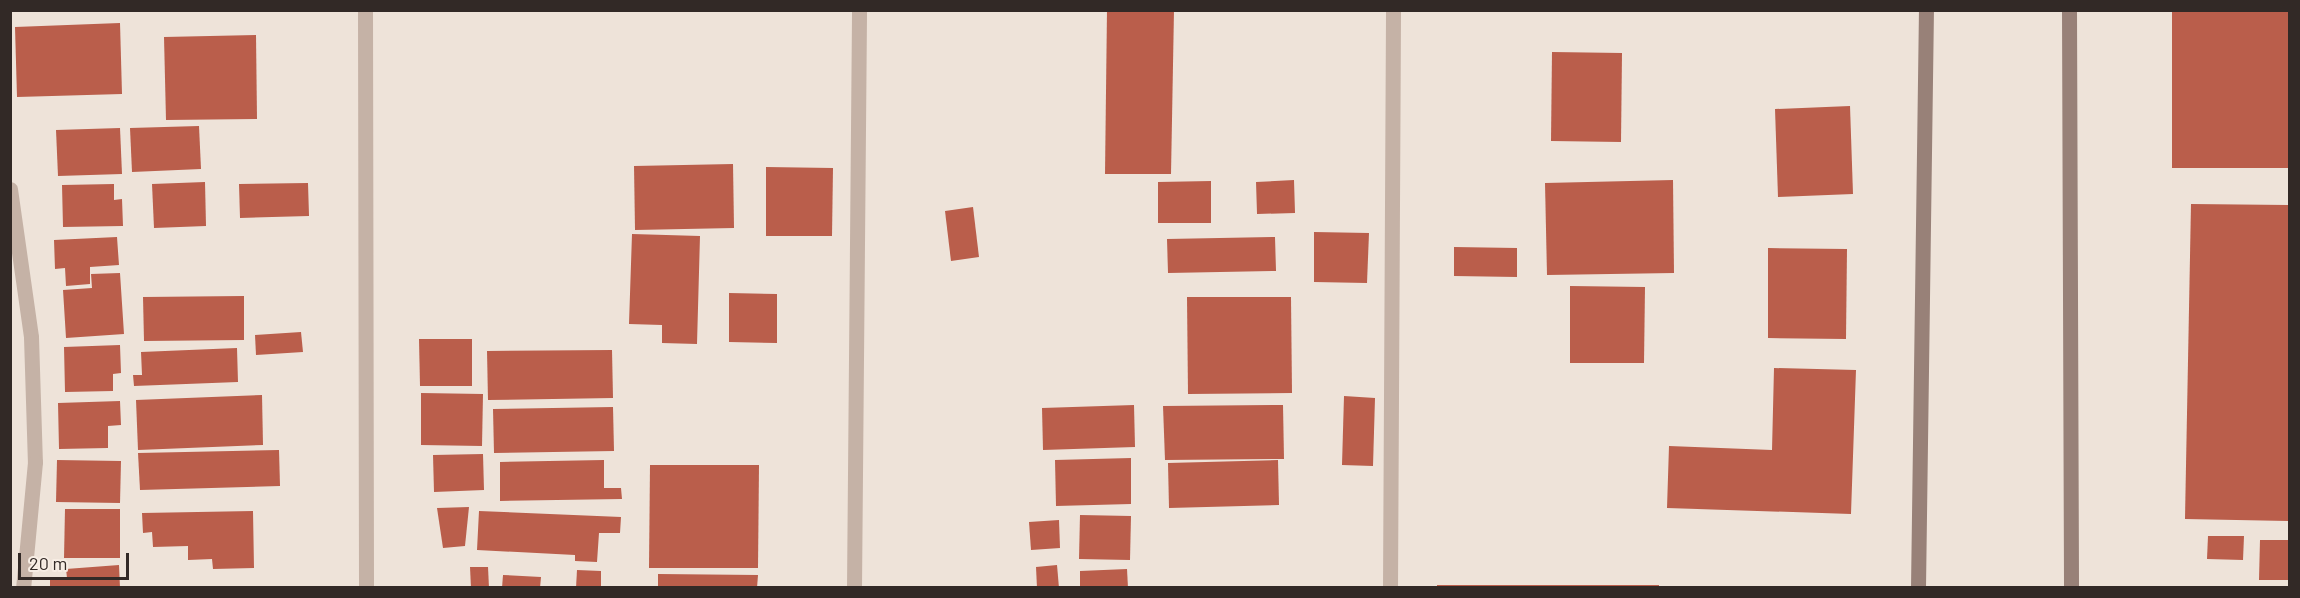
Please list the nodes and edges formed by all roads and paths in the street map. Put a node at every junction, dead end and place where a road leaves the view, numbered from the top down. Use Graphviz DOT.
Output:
graph roads {
  1 [pos="364,10"];
  2 [pos="859,10"];
  3 [pos="1393,10"];
  4 [pos="1926,10"];
  5 [pos="2069,10"];
  6 [pos="10,189"];
  7 [pos="23,588"];
  8 [pos="366,588"];
  9 [pos="854,588"];
  10 [pos="1390,588"];
  11 [pos="1918,588"];
  12 [pos="2071,588"];
  1 -- 8 [label="street"];
  2 -- 9 [label="street"];
  3 -- 10 [label="street"];
  4 -- 11 [label="main road"];
  5 -- 12 [label="main road"];
  6 -- 7 [label="street"];
}
